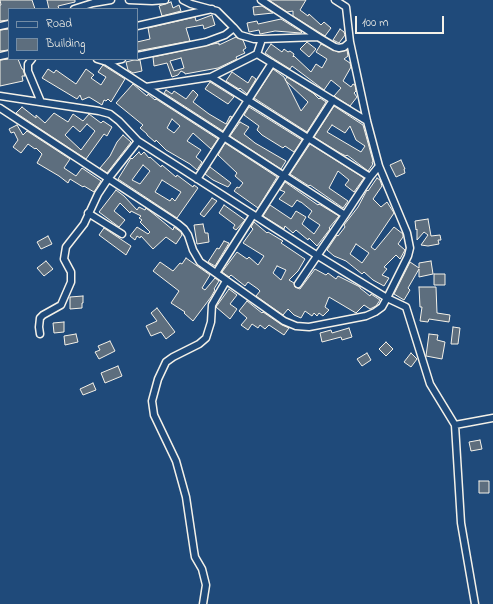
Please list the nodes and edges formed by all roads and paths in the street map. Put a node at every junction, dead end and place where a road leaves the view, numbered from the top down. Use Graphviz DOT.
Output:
graph roads {
  1 [pos="106,0"];
  2 [pos="129,0"];
  3 [pos="165,0"];
  4 [pos="183,0"];
  5 [pos="261,0"];
  6 [pos="335,0"];
  7 [pos="347,0"];
  8 [pos="346,7"];
  9 [pos="78,8"];
  10 [pos="212,9"];
  11 [pos="138,26"];
  12 [pos="234,28"];
  13 [pos="318,37"];
  14 [pos="262,39"];
  15 [pos="350,42"];
  16 [pos="257,54"];
  17 [pos="138,56"];
  18 [pos="31,60"];
  19 [pos="100,60"];
  20 [pos="117,60"];
  21 [pos="107,62"];
  22 [pos="272,63"];
  23 [pos="211,77"];
  24 [pos="146,87"];
  25 [pos="0,96"];
  26 [pos="248,100"];
  27 [pos="333,100"];
  28 [pos="41,102"];
  29 [pos="0,108"];
  30 [pos="367,121"];
  31 [pos="224,137"];
  32 [pos="308,138"];
  33 [pos="138,141"];
  34 [pos="379,166"];
  35 [pos="284,176"];
  36 [pos="370,177"];
  37 [pos="108,179"];
  38 [pos="197,179"];
  39 [pos="88,213"];
  40 [pos="345,215"];
  41 [pos="255,216"];
  42 [pos="122,234"];
  43 [pos="318,256"];
  44 [pos="216,274"];
  45 [pos="226,280"];
  46 [pos="298,284"];
  47 [pos="387,298"];
  48 [pos="40,334"];
  49 [pos="493,418"];
  50 [pos="455,425"];
  51 [pos="204,604"];
  52 [pos="476,604"];
  1 -- 9 [label="street"];
  2 -- 3 [label="street"];
  4 -- 10 [label="street"];
  5 -- 13 [label="street"];
  6 -- 8 [label="street"];
  7 -- 8 [label="street"];
  8 -- 15 [label="street"];
  10 -- 11 [label="street"];
  10 -- 12 [label="street"];
  12 -- 14 [label="street"];
  12 -- 17 [label="street"];
  13 -- 14 [label="street"];
  13 -- 15 [label="street"];
  14 -- 16 [label="street"];
  15 -- 30 [label="street"];
  16 -- 22 [label="street"];
  16 -- 23 [label="street"];
  18 -- 28 [label="street"];
  19 -- 21 [label="street"];
  20 -- 21 [label="street"];
  21 -- 24 [label="street"];
  22 -- 26 [label="street"];
  22 -- 27 [label="street"];
  23 -- 24 [label="street"];
  23 -- 26 [label="street"];
  24 -- 31 [label="street"];
  25 -- 28 [label="street"];
  26 -- 31 [label="street"];
  26 -- 32 [label="street"];
  27 -- 30 [label="street"];
  27 -- 32 [label="street"];
  28 -- 33 [label="street"];
  29 -- 37 [label="street"];
  30 -- 34 [label="street"];
  31 -- 35 [label="street"];
  31 -- 38 [label="street"];
  32 -- 35 [label="street"];
  32 -- 36 [label="street"];
  33 -- 37 [label="street"];
  33 -- 38 [label="street"];
  34 -- 36 [label="street"];
  34 -- 47 [label="street"];
  35 -- 40 [label="street"];
  35 -- 41 [label="street"];
  36 -- 40 [label="street"];
  37 -- 39 [label="street"];
  37 -- 44 [label="street"];
  38 -- 41 [label="street"];
  39 -- 42 [label="street"];
  39 -- 48 [label="street"];
  40 -- 43 [label="street"];
  41 -- 43 [label="street"];
  41 -- 44 [label="street"];
  43 -- 46 [label="street"];
  43 -- 47 [label="street"];
  44 -- 45 [label="street"];
  45 -- 47 [label="street"];
  45 -- 51 [label="street"];
  47 -- 50 [label="street"];
  49 -- 50 [label="street"];
  50 -- 52 [label="street"];
}
